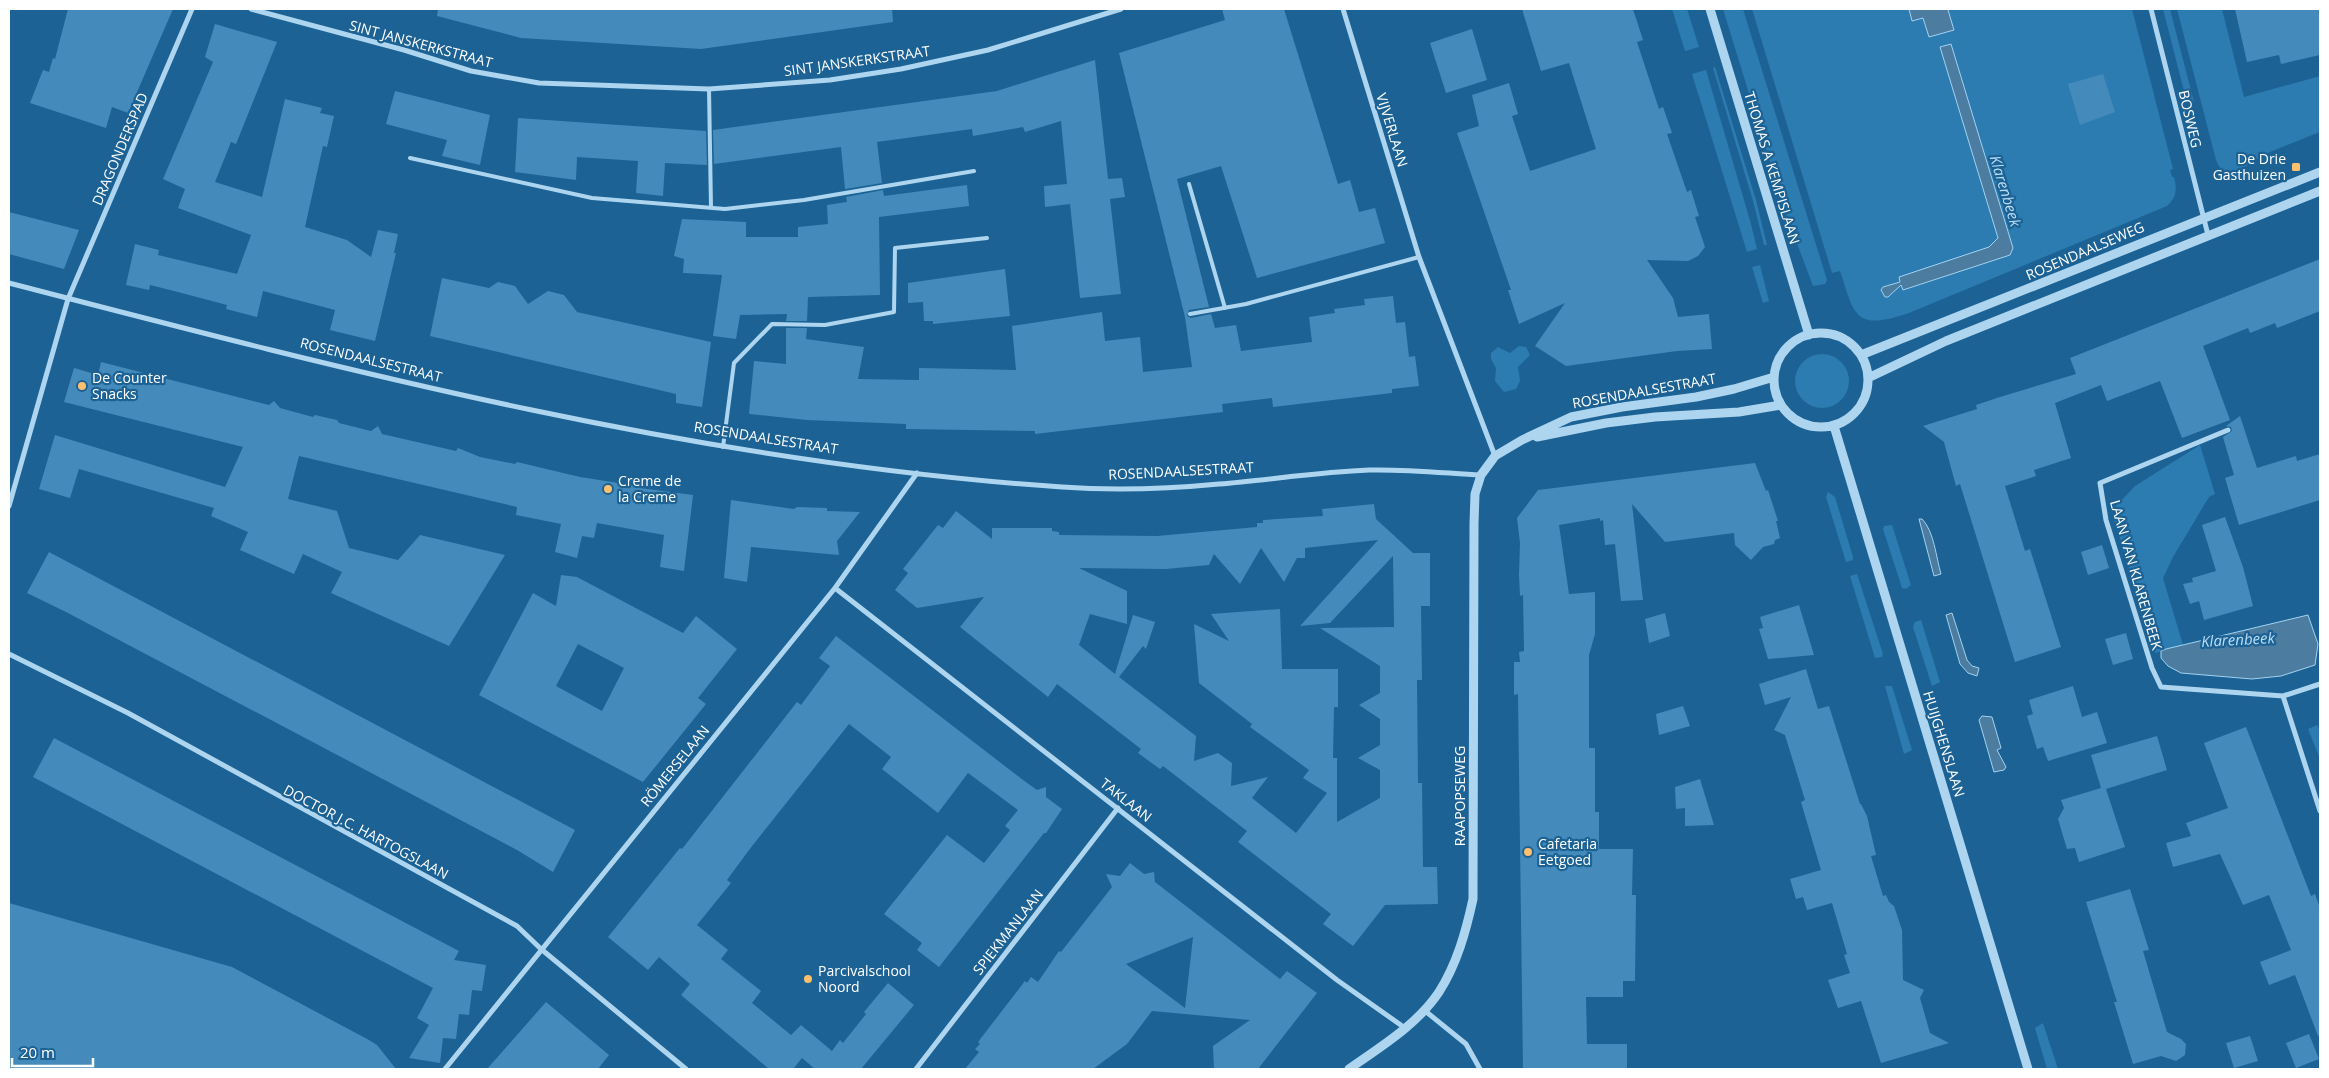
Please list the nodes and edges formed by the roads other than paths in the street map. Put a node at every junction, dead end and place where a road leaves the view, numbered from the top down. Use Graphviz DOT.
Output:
graph roads {
  1 [pos="192,9"];
  2 [pos="251,9"];
  3 [pos="1121,9"];
  4 [pos="1343,9"];
  5 [pos="1710,9"];
  6 [pos="2151,9"];
  7 [pos="709,89"];
  8 [pos="410,158"];
  9 [pos="974,171"];
  10 [pos="2320,172"];
  11 [pos="1189,184"];
  12 [pos="2320,191"];
  13 [pos="711,208"];
  14 [pos="2204,217"];
  15 [pos="2208,235"];
  16 [pos="987,238"];
  17 [pos="1419,257"];
  18 [pos="9,283"];
  19 [pos="68,299"];
  20 [pos="1225,308"];
  21 [pos="1190,314"];
  22 [pos="1808,335"];
  23 [pos="1861,355"];
  24 [pos="1774,377"];
  25 [pos="1868,378"];
  26 [pos="1781,405"];
  27 [pos="1834,426"];
  28 [pos="2228,430"];
  29 [pos="1522,440"];
  30 [pos="723,447"];
  31 [pos="1495,456"];
  32 [pos="917,473"];
  33 [pos="1481,475"];
  34 [pos="9,506"];
  35 [pos="835,588"];
  36 [pos="9,654"];
  37 [pos="2320,684"];
  38 [pos="2283,696"];
  39 [pos="1118,808"];
  40 [pos="2320,811"];
  41 [pos="542,949"];
  42 [pos="1424,1010"];
  43 [pos="1405,1028"];
  44 [pos="445,1069"];
  45 [pos="686,1069"];
  46 [pos="916,1069"];
  47 [pos="1348,1069"];
  48 [pos="1480,1069"];
  49 [pos="2028,1069"];
  1 -- 19 [label="street, DRAGONDERSPAD"];
  2 -- 7 [label="street, SINT JANSKERKSTRAAT"];
  3 -- 7 [label="street, SINT JANSKERKSTRAAT"];
  4 -- 17 [label="street, VIJVERLAAN"];
  5 -- 22 [label="street, THOMAS A KEMPISLAAN"];
  6 -- 14 [label="street, BOSWEG"];
  7 -- 13 [label="lane"];
  8 -- 13 [label="lane"];
  9 -- 13 [label="lane"];
  10 -- 14 [label="street, ROSENDAALSEWEG"];
  11 -- 20 [label="lane"];
  12 -- 15 [label="street"];
  14 -- 15 [label="street, BOSWEG"];
  14 -- 23 [label="street, ROSENDAALSEWEG"];
  15 -- 25 [label="street"];
  16 -- 30 [label="lane"];
  17 -- 20 [label="lane"];
  17 -- 31 [label="street, VIJVERLAAN"];
  18 -- 19 [label="street, ROSENDAALSESTRAAT"];
  19 -- 30 [label="street, ROSENDAALSESTRAAT"];
  19 -- 34 [label="street, DRAGONDERSPAD"];
  20 -- 21 [label="lane"];
  22 -- 23 [label="street"];
  22 -- 24 [label="street"];
  23 -- 25 [label="street"];
  24 -- 26 [label="street"];
  24 -- 29 [label="street, ROSENDAALSESTRAAT"];
  25 -- 27 [label="street"];
  26 -- 27 [label="street"];
  26 -- 29 [label="street, ROSENDAALSESTRAAT"];
  27 -- 49 [label="street, HUIJGHENSLAAN"];
  28 -- 38 [label="street, LAAN VAN KLARENBEEK"];
  29 -- 31 [label="street, ROSENDAALSESTRAAT"];
  30 -- 32 [label="street, ROSENDAALSESTRAAT"];
  31 -- 33 [label="street, ROSENDAALSESTRAAT"];
  32 -- 33 [label="street, ROSENDAALSESTRAAT"];
  32 -- 35 [label="street, RÖMERSELAAN"];
  33 -- 42 [label="street, RAAPOPSEWEG"];
  35 -- 39 [label="street, TAKLAAN"];
  35 -- 41 [label="street, RÖMERSELAAN"];
  36 -- 41 [label="street, DOCTOR J.C. HARTOGSLAAN"];
  37 -- 38 [label="street, LAAN VAN KLARENBEEK"];
  38 -- 40 [label="street"];
  39 -- 43 [label="street, TAKLAAN"];
  39 -- 46 [label="street, SPIEKMANLAAN"];
  41 -- 44 [label="street, RÖMERSELAAN"];
  41 -- 45 [label="street, DOCTOR J.C. HARTOGSLAAN"];
  42 -- 43 [label="street, RAAPOPSEWEG"];
  42 -- 48 [label="street"];
  43 -- 47 [label="street, RAAPOPSEWEG"];
}
